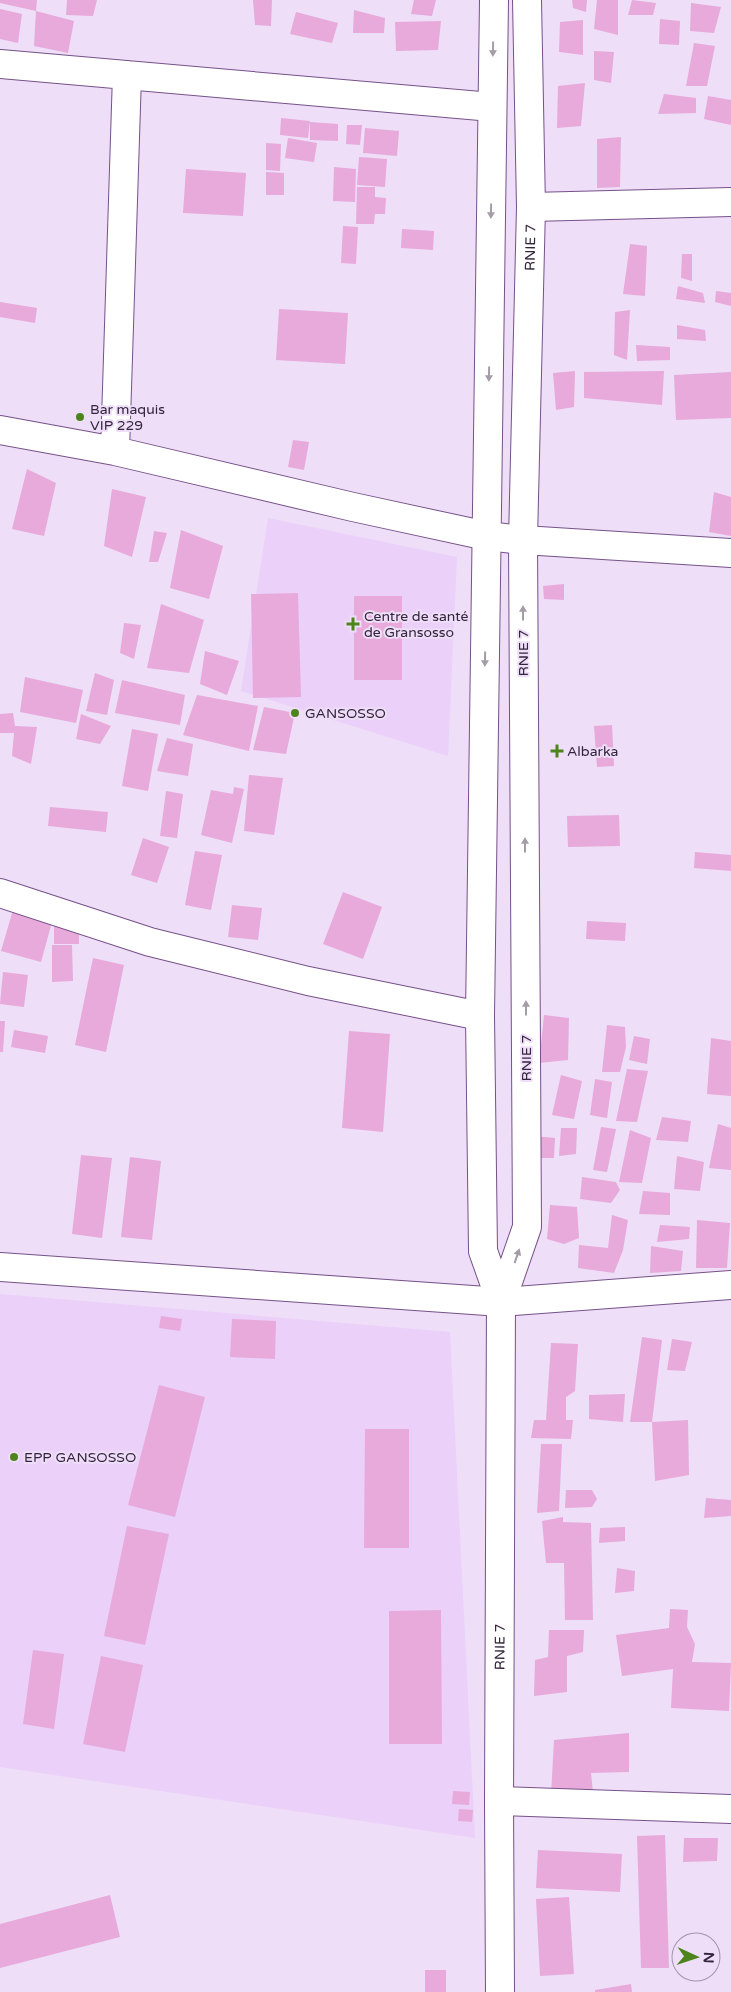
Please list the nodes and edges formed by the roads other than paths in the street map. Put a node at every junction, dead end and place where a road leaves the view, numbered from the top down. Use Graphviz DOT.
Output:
graph roads {
  1 [pos="494,0"];
  2 [pos="527,0"];
  3 [pos="0,64"];
  4 [pos="127,75"];
  5 [pos="492,108"];
  6 [pos="731,202"];
  7 [pos="530,207"];
  8 [pos="0,430"];
  9 [pos="115,451"];
  10 [pos="487,536"];
  11 [pos="523,540"];
  12 [pos="731,553"];
  13 [pos="0,893"];
  14 [pos="480,1016"];
  15 [pos="0,1266"];
  16 [pos="731,1285"];
  17 [pos="501,1302"];
  18 [pos="499,1801"];
  19 [pos="731,1810"];
  20 [pos="500,1992"];
  1 -- 5 [label="main road, RNIE 7 / RNIE 7, one-way"];
  2 -- 7 [label="main road, RNIE 7 / RNIE 7"];
  3 -- 4 [label="main road"];
  4 -- 5 [label="main road"];
  4 -- 9 [label="main road"];
  5 -- 10 [label="main road, RNIE 7 / RNIE 7, one-way"];
  6 -- 7 [label="main road"];
  7 -- 11 [label="main road, RNIE 7 / RNIE 7"];
  8 -- 9 [label="main road"];
  9 -- 10 [label="main road"];
  10 -- 11 [label="main road"];
  10 -- 14 [label="main road, RNIE 7 / RNIE 7, one-way"];
  11 -- 12 [label="main road"];
  17 -- 11 [label="main road, RNIE 7 / RNIE 7, one-way"];
  13 -- 14 [label="main road"];
  14 -- 17 [label="main road, RNIE 7 / RNIE 7"];
  15 -- 17 [label="main road"];
  16 -- 17 [label="main road"];
  17 -- 18 [label="main road, RNIE 7 / RNIE 7"];
  18 -- 19 [label="main road"];
  18 -- 20 [label="main road, RNIE 7 / RNIE 7"];
}
